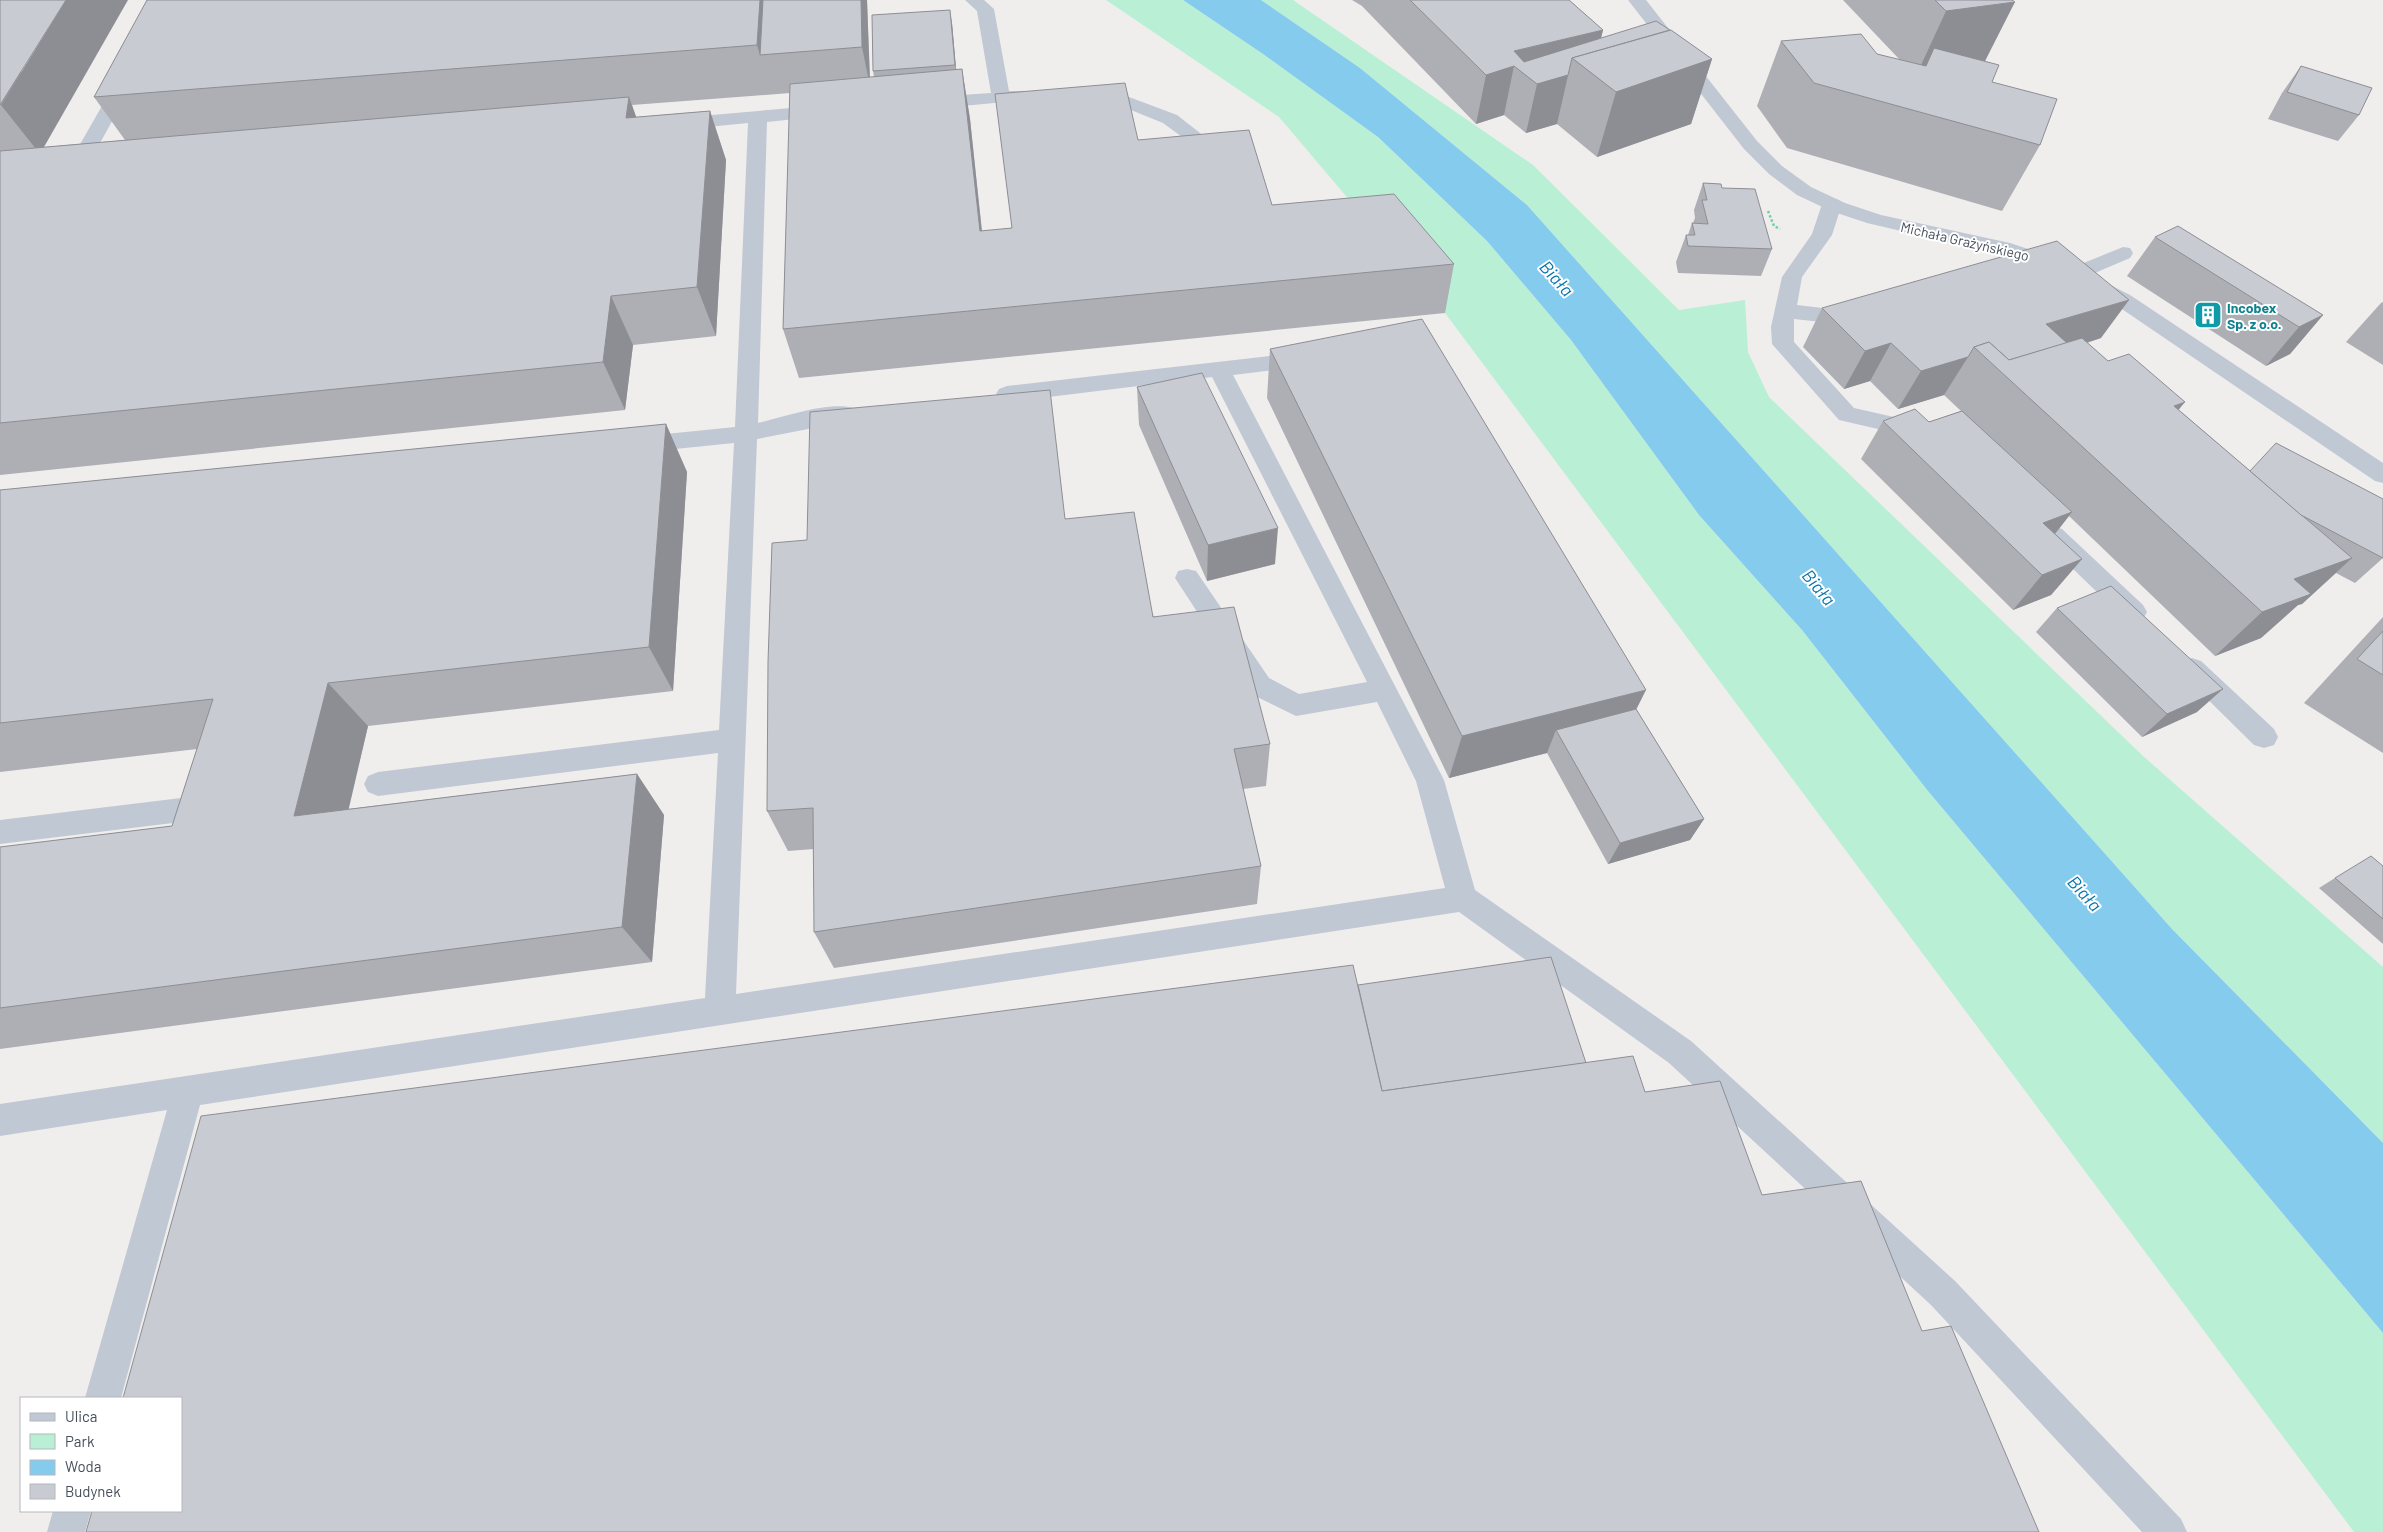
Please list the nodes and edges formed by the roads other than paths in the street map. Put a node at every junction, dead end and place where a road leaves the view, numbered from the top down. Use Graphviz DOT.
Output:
graph roads {
  1 [pos="974,0"];
  2 [pos="1638,0"];
  3 [pos="134,67"];
  4 [pos="1050,95"];
  5 [pos="1001,97"];
  6 [pos="1080,98"];
  7 [pos="916,104"];
  8 [pos="847,110"];
  9 [pos="758,117"];
  10 [pos="658,126"];
  11 [pos="1204,144"];
  12 [pos="92,174"];
  13 [pos="1832,204"];
  14 [pos="2123,253"];
  15 [pos="2076,274"];
  16 [pos="1876,303"];
  17 [pos="1786,311"];
  18 [pos="1327,357"];
  19 [pos="1220,369"];
  20 [pos="983,397"];
  21 [pos="864,411"];
  22 [pos="746,434"];
  23 [pos="1934,434"];
  24 [pos="617,447"];
  25 [pos="2383,475"];
  26 [pos="2038,520"];
  27 [pos="1187,578"];
  28 [pos="2151,628"];
  29 [pos="2179,656"];
  30 [pos="1384,690"];
  31 [pos="2264,737"];
  32 [pos="732,740"];
  33 [pos="378,784"];
  34 [pos="217,806"];
  35 [pos="0,832"];
  36 [pos="1463,898"];
  37 [pos="720,1010"];
  38 [pos="188,1091"];
  39 [pos="0,1120"];
  40 [pos="103,1397"];
  41 [pos="72,1512"];
  42 [pos="66,1532"];
  43 [pos="2168,1532"];
  1 -- 5 [label="street"];
  2 -- 13 [label="street, Michała Grażyńskiego"];
  3 -- 12 [label="street"];
  4 -- 5 [label="street"];
  5 -- 7 [label="street"];
  6 -- 11 [label="street"];
  8 -- 9 [label="street"];
  9 -- 10 [label="street"];
  9 -- 22 [label="street"];
  13 -- 15 [label="street, Michała Grażyńskiego"];
  13 -- 17 [label="street"];
  14 -- 15 [label="street"];
  15 -- 25 [label="street, Michała Grażyńskiego"];
  16 -- 17 [label="street"];
  17 -- 23 [label="street"];
  18 -- 19 [label="street"];
  19 -- 20 [label="street"];
  19 -- 30 [label="street"];
  21 -- 22 [label="street"];
  22 -- 24 [label="street"];
  22 -- 32 [label="street"];
  26 -- 28 [label="street"];
  27 -- 30 [label="street"];
  29 -- 31 [label="street"];
  30 -- 36 [label="street"];
  32 -- 33 [label="street"];
  32 -- 37 [label="street"];
  34 -- 35 [label="street"];
  36 -- 37 [label="street"];
  36 -- 43 [label="street"];
  37 -- 38 [label="street"];
  38 -- 39 [label="street"];
  38 -- 40 [label="street"];
  41 -- 42 [label="street"];
}
